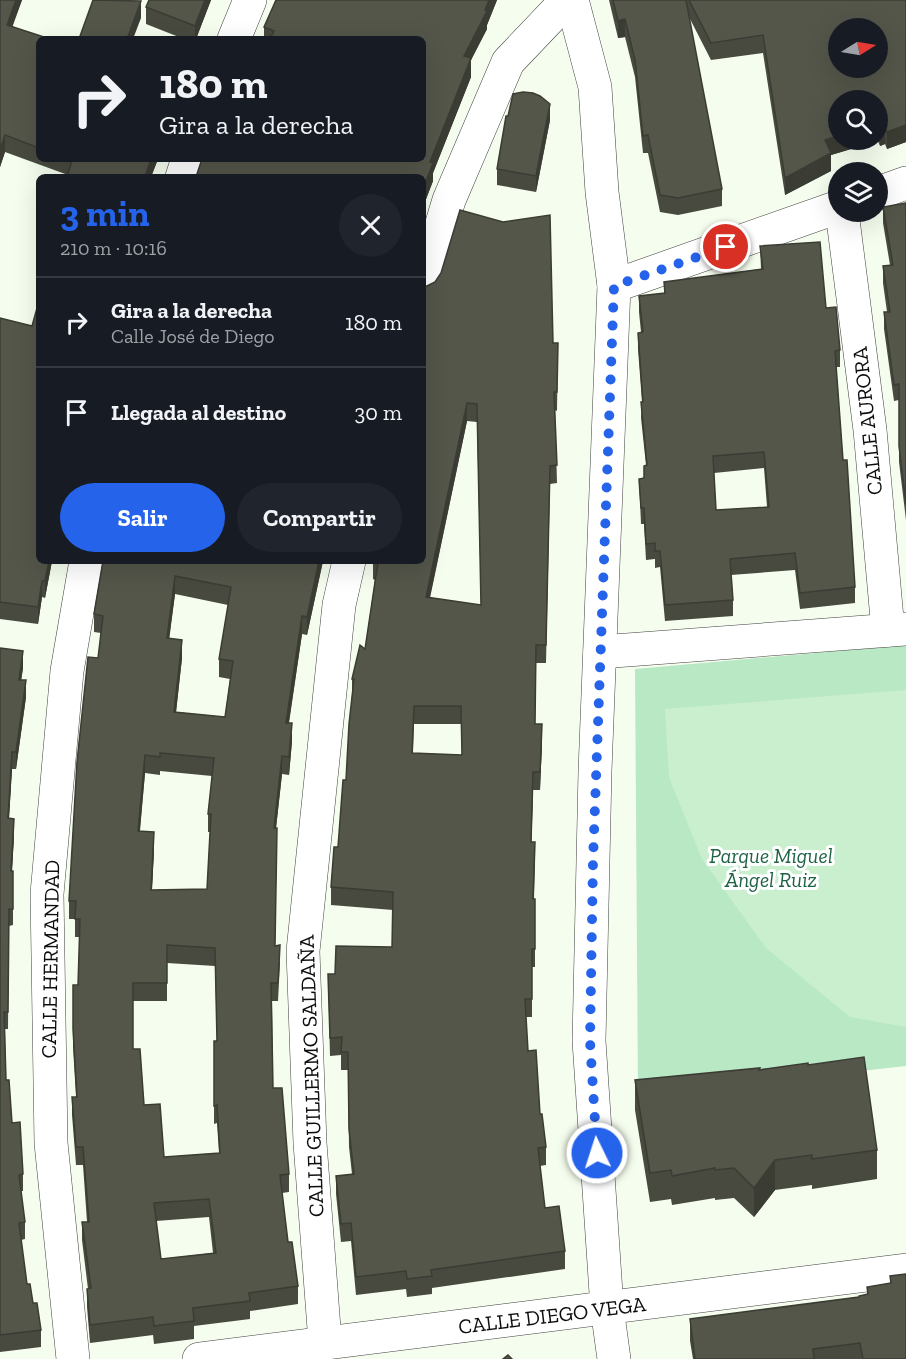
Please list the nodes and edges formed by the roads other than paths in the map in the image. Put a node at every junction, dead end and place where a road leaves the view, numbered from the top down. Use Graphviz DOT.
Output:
graph roads {
  1 [pos="250,0"];
  2 [pos="567,0"];
  3 [pos="572,0"];
  4 [pos="235,36"];
  5 [pos="906,183"];
  6 [pos="888,189"];
  7 [pos="828,211"];
  8 [pos="843,222"];
  9 [pos="426,276"];
  10 [pos="614,286"];
  11 [pos="85,564"];
  12 [pos="348,564"];
  13 [pos="897,629"];
  14 [pos="600,652"];
  15 [pos="906,1270"];
  16 [pos="607,1308"];
  17 [pos="325,1342"];
  18 [pos="372,1348"];
  19 [pos="73,1359"];
  20 [pos="199,1359"];
  21 [pos="614,1359"];
  1 -- 4 [label="street"];
  2 -- 9 [label="street"];
  3 -- 10 [label="street"];
  5 -- 6 [label="street"];
  7 -- 10 [label="street"];
  8 -- 13 [label="street, CALLE AURORA"];
  10 -- 14 [label="street"];
  11 -- 19 [label="street, CALLE HERMANDAD"];
  12 -- 17 [label="street, CALLE GUILLERMO SALDAÑA"];
  13 -- 14 [label="street"];
  14 -- 16 [label="street"];
  15 -- 16 [label="street, CALLE DIEGO VEGA"];
  16 -- 18 [label="street, CALLE DIEGO VEGA"];
  16 -- 21 [label="street"];
  17 -- 18 [label="street, CALLE DIEGO VEGA"];
  17 -- 20 [label="street, CALLE DIEGO VEGA"];
}
